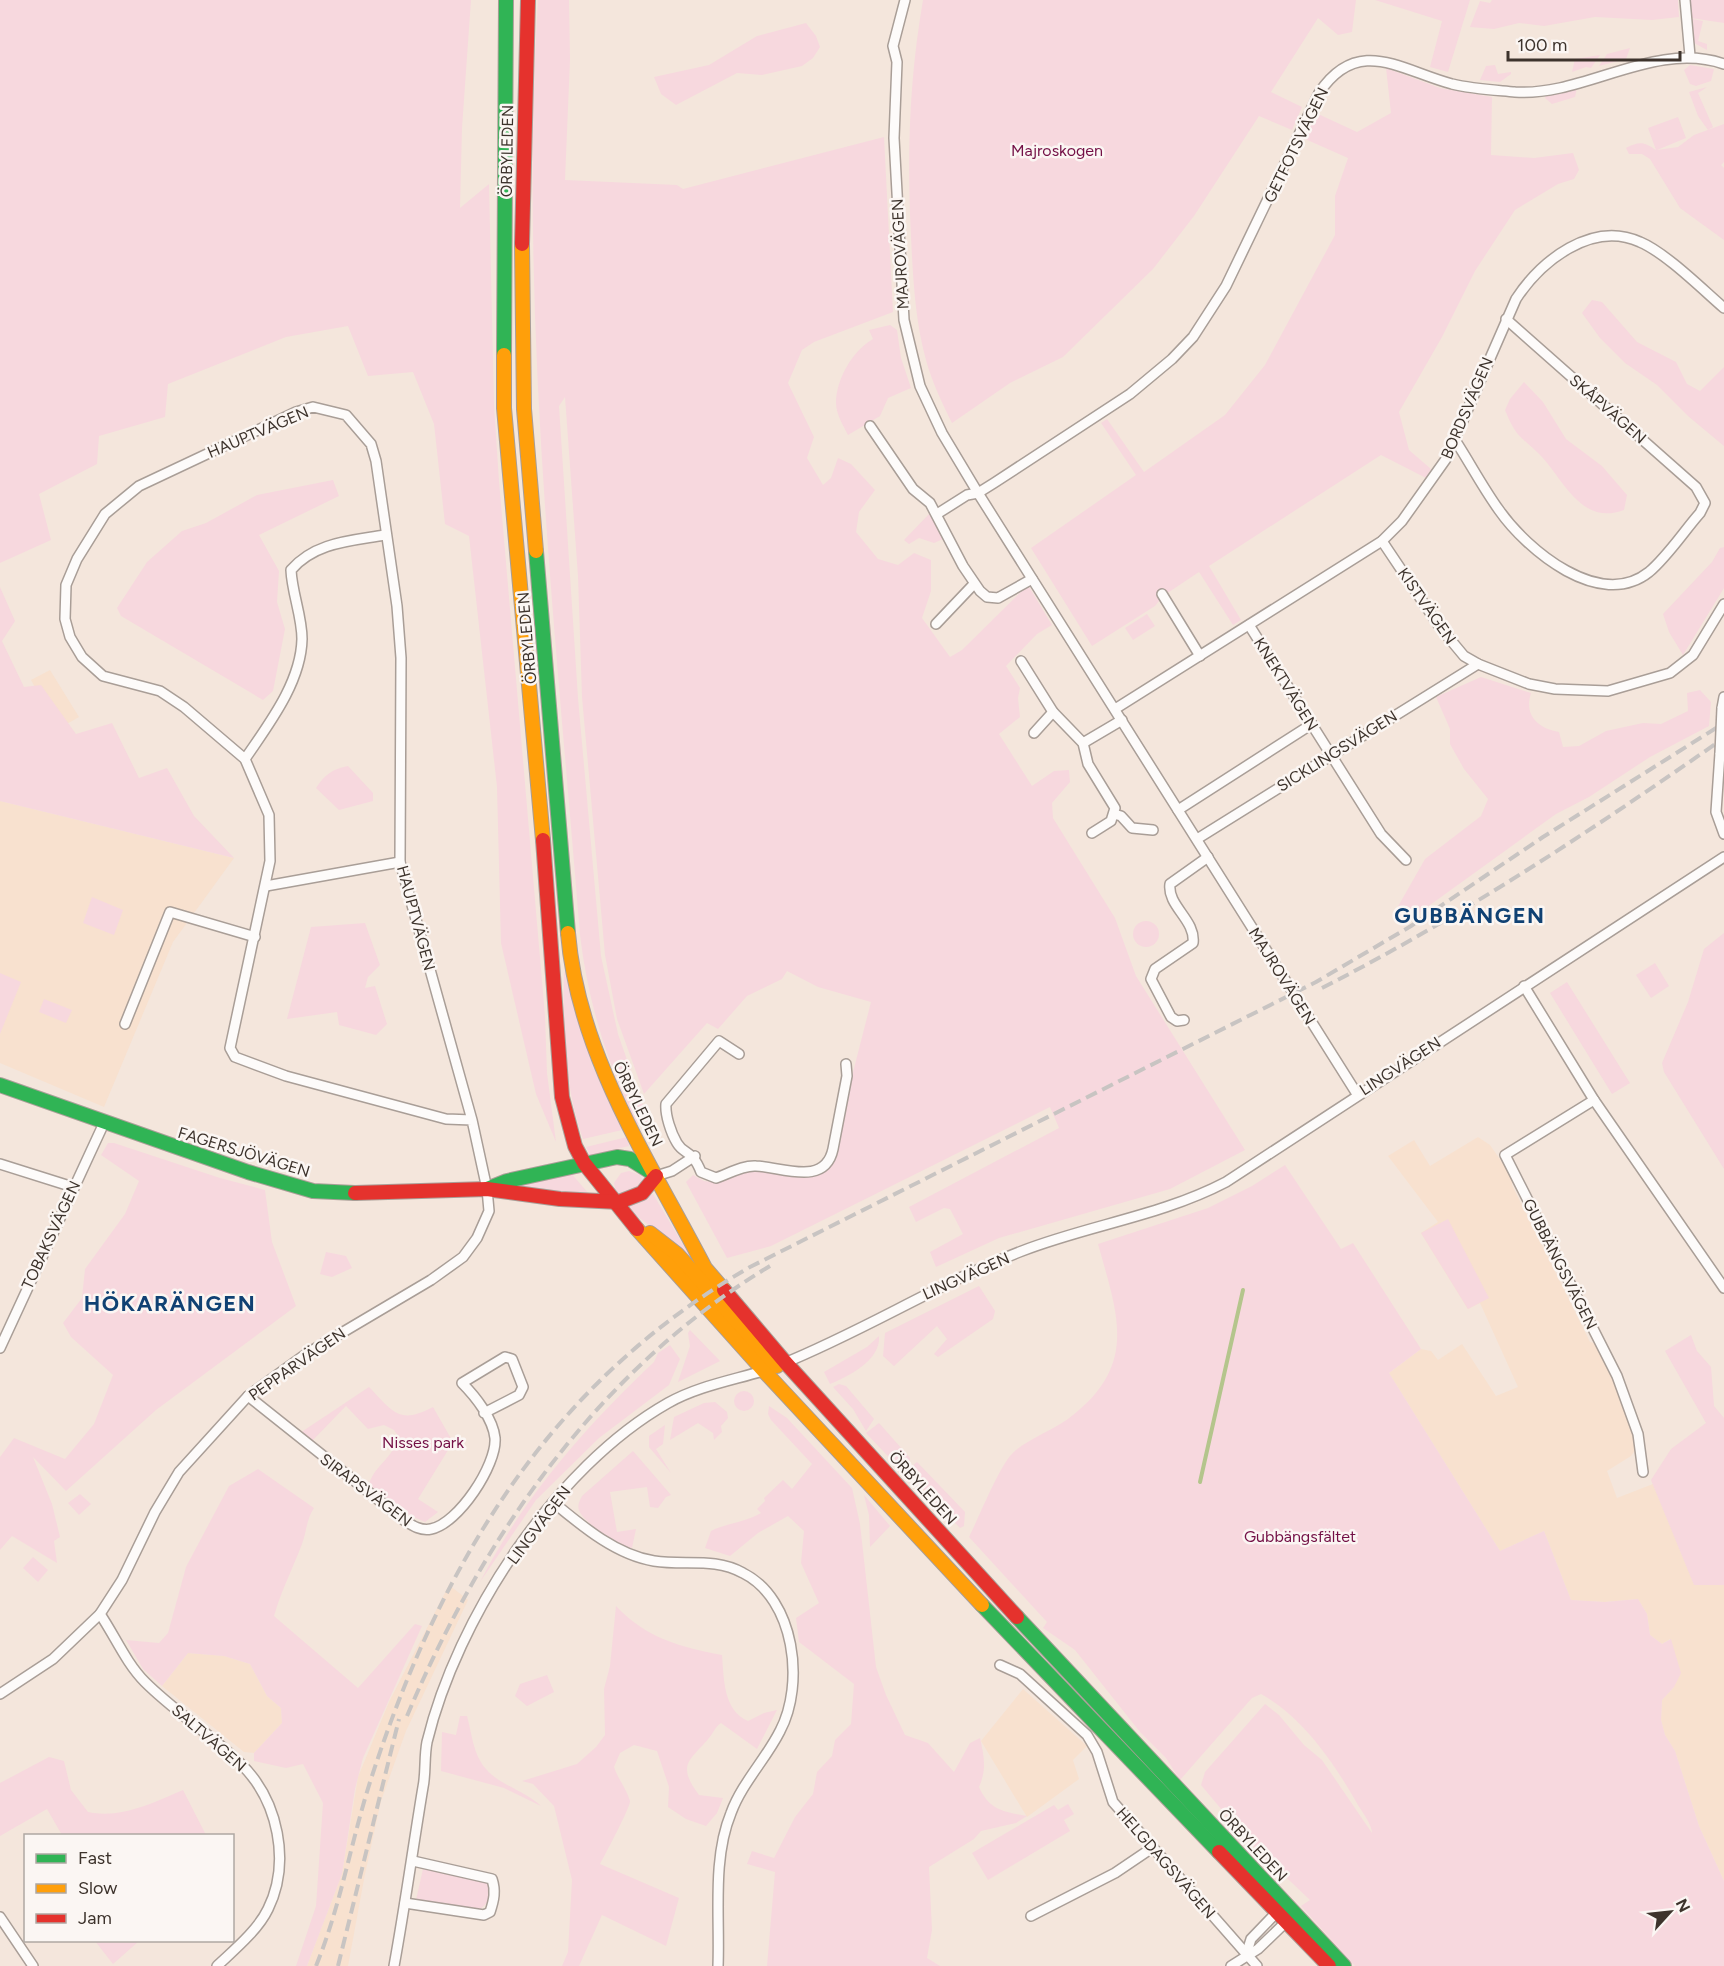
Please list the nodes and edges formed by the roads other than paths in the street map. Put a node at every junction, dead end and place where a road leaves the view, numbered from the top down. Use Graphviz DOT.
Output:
graph roads {
  1 [pos="506,0"];
  2 [pos="528,0"];
  3 [pos="905,0"];
  4 [pos="1685,0"];
  5 [pos="1690,56"];
  6 [pos="1724,64"];
  7 [pos="1724,308"];
  8 [pos="1506,319"];
  9 [pos="870,426"];
  10 [pos="1455,440"];
  11 [pos="978,493"];
  12 [pos="937,514"];
  13 [pos="385,535"];
  14 [pos="1382,541"];
  15 [pos="1032,579"];
  16 [pos="974,584"];
  17 [pos="1162,594"];
  18 [pos="1724,604"];
  19 [pos="936,624"];
  20 [pos="1249,625"];
  21 [pos="1200,656"];
  22 [pos="1021,661"];
  23 [pos="1478,664"];
  24 [pos="1724,697"];
  25 [pos="1115,709"];
  26 [pos="1053,712"];
  27 [pos="1122,720"];
  28 [pos="1312,724"];
  29 [pos="1034,733"];
  30 [pos="1083,743"];
  31 [pos="1331,755"];
  32 [pos="244,759"];
  33 [pos="1722,766"];
  34 [pos="1178,810"];
  35 [pos="1114,814"];
  36 [pos="1153,830"];
  37 [pos="1092,832"];
  38 [pos="1724,834"];
  39 [pos="1197,839"];
  40 [pos="1208,857"];
  41 [pos="1724,857"];
  42 [pos="1407,860"];
  43 [pos="400,862"];
  44 [pos="266,886"];
  45 [pos="255,938"];
  46 [pos="1524,986"];
  47 [pos="1184,1020"];
  48 [pos="125,1024"];
  49 [pos="739,1054"];
  50 [pos="846,1064"];
  51 [pos="0,1085"];
  52 [pos="1357,1094"];
  53 [pos="1594,1100"];
  54 [pos="472,1120"];
  55 [pos="104,1123"];
  56 [pos="695,1156"];
  57 [pos="584,1163"];
  58 [pos="0,1164"];
  59 [pos="656,1176"];
  60 [pos="73,1187"];
  61 [pos="488,1189"];
  62 [pos="614,1203"];
  63 [pos="1724,1288"];
  64 [pos="0,1348"];
  65 [pos="776,1366"];
  66 [pos="248,1396"];
  67 [pos="484,1413"];
  68 [pos="1643,1472"];
  69 [pos="553,1502"];
  70 [pos="100,1614"];
  71 [pos="1000,1665"];
  72 [pos="0,1694"];
  73 [pos="1152,1848"];
  74 [pos="413,1862"];
  75 [pos="405,1904"];
  76 [pos="1031,1916"];
  77 [pos="1282,1916"];
  78 [pos="0,1917"];
  79 [pos="1246,1955"];
  80 [pos="33,1966"];
  81 [pos="217,1966"];
  82 [pos="394,1966"];
  83 [pos="718,1966"];
  84 [pos="1231,1966"];
  85 [pos="1257,1966"];
  86 [pos="1329,1966"];
  87 [pos="1344,1966"];
  1 -- 57 [label="main road, ÖRBYLEDEN"];
  2 -- 59 [label="main road, ÖRBYLEDEN"];
  3 -- 11 [label="street, MAJROVÄGEN"];
  4 -- 5 [label="street"];
  5 -- 6 [label="street, GETFOTSVÄGEN"];
  5 -- 11 [label="street, GETFOTSVÄGEN"];
  7 -- 8 [label="street, BORDSVÄGEN"];
  8 -- 10 [label="street, BORDSVÄGEN"];
  8 -- 10 [label="street, SKÅPVÄGEN"];
  9 -- 12 [label="street"];
  10 -- 14 [label="street, BORDSVÄGEN"];
  11 -- 12 [label="street"];
  11 -- 15 [label="street, MAJROVÄGEN"];
  12 -- 16 [label="street"];
  13 -- 32 [label="street"];
  13 -- 32 [label="street, HAUPTVÄGEN"];
  13 -- 43 [label="street, HAUPTVÄGEN"];
  14 -- 20 [label="street, BORDSVÄGEN"];
  14 -- 23 [label="street, KISTVÄGEN"];
  15 -- 16 [label="street"];
  15 -- 25 [label="street, MAJROVÄGEN"];
  16 -- 19 [label="street"];
  17 -- 21 [label="street"];
  18 -- 23 [label="street, KISTVÄGEN"];
  20 -- 21 [label="street, BORDSVÄGEN"];
  20 -- 28 [label="street, KNEKTVÄGEN"];
  21 -- 25 [label="street, BORDSVÄGEN"];
  22 -- 26 [label="street"];
  23 -- 31 [label="street, SICKLINGSVÄGEN"];
  24 -- 33 [label="street, bridge"];
  25 -- 27 [label="street, MAJROVÄGEN"];
  26 -- 29 [label="street"];
  26 -- 30 [label="street"];
  27 -- 30 [label="street"];
  27 -- 34 [label="street, MAJROVÄGEN"];
  28 -- 31 [label="street, KNEKTVÄGEN"];
  28 -- 34 [label="street"];
  30 -- 35 [label="street"];
  31 -- 39 [label="street, SICKLINGSVÄGEN"];
  31 -- 42 [label="street, KNEKTVÄGEN"];
  32 -- 44 [label="street, HAUPTVÄGEN"];
  33 -- 38 [label="street"];
  34 -- 39 [label="street, MAJROVÄGEN"];
  35 -- 36 [label="street"];
  35 -- 37 [label="street"];
  39 -- 40 [label="street, MAJROVÄGEN"];
  40 -- 47 [label="street"];
  40 -- 52 [label="street, MAJROVÄGEN"];
  41 -- 46 [label="street, LINGVÄGEN"];
  43 -- 44 [label="street"];
  43 -- 54 [label="street, HAUPTVÄGEN"];
  44 -- 45 [label="street, HAUPTVÄGEN"];
  45 -- 48 [label="street"];
  45 -- 54 [label="street, HAUPTVÄGEN"];
  46 -- 52 [label="street, LINGVÄGEN"];
  46 -- 53 [label="street"];
  49 -- 56 [label="street"];
  50 -- 56 [label="street"];
  51 -- 55 [label="main road, FAGERSJÖVÄGEN"];
  52 -- 65 [label="street, LINGVÄGEN"];
  53 -- 63 [label="street"];
  53 -- 68 [label="street, GUBBÄNGSVÄGEN"];
  54 -- 61 [label="street, HAUPTVÄGEN"];
  55 -- 60 [label="street, TOBAKSVÄGEN"];
  55 -- 61 [label="main road, FAGERSJÖVÄGEN"];
  56 -- 59 [label="street"];
  57 -- 59 [label="main road, FAGERSJÖVÄGEN"];
  57 -- 61 [label="main road, FAGERSJÖVÄGEN"];
  57 -- 62 [label="main road, ÖRBYLEDEN"];
  58 -- 60 [label="street"];
  59 -- 62 [label="main road"];
  59 -- 65 [label="main road, ÖRBYLEDEN"];
  60 -- 64 [label="street, TOBAKSVÄGEN"];
  61 -- 62 [label="main road, FAGERSJÖVÄGEN"];
  61 -- 66 [label="street, PEPPARVÄGEN"];
  62 -- 65 [label="main road, ÖRBYLEDEN"];
  65 -- 69 [label="street, LINGVÄGEN"];
  65 -- 77 [label="main road, ÖRBYLEDEN"];
  65 -- 87 [label="main road, ÖRBYLEDEN"];
  66 -- 67 [label="street, SIRAPSVÄGEN"];
  66 -- 70 [label="street, PEPPARVÄGEN"];
  67 -- 67 [label="street, SIRAPSVÄGEN"];
  69 -- 74 [label="street, LINGVÄGEN"];
  69 -- 83 [label="street"];
  70 -- 72 [label="street, PEPPARVÄGEN"];
  70 -- 81 [label="street, SALTVÄGEN"];
  71 -- 73 [label="street, HELGDAGSVÄGEN"];
  73 -- 76 [label="street"];
  73 -- 79 [label="street, HELGDAGSVÄGEN"];
  74 -- 75 [label="street, LINGVÄGEN"];
  74 -- 75 [label="street"];
  75 -- 82 [label="street, LINGVÄGEN"];
  77 -- 79 [label="street"];
  77 -- 79 [label="street"];
  77 -- 86 [label="main road, ÖRBYLEDEN"];
  78 -- 80 [label="street"];
  79 -- 84 [label="street"];
  79 -- 85 [label="street, HELGDAGSVÄGEN"];
}
